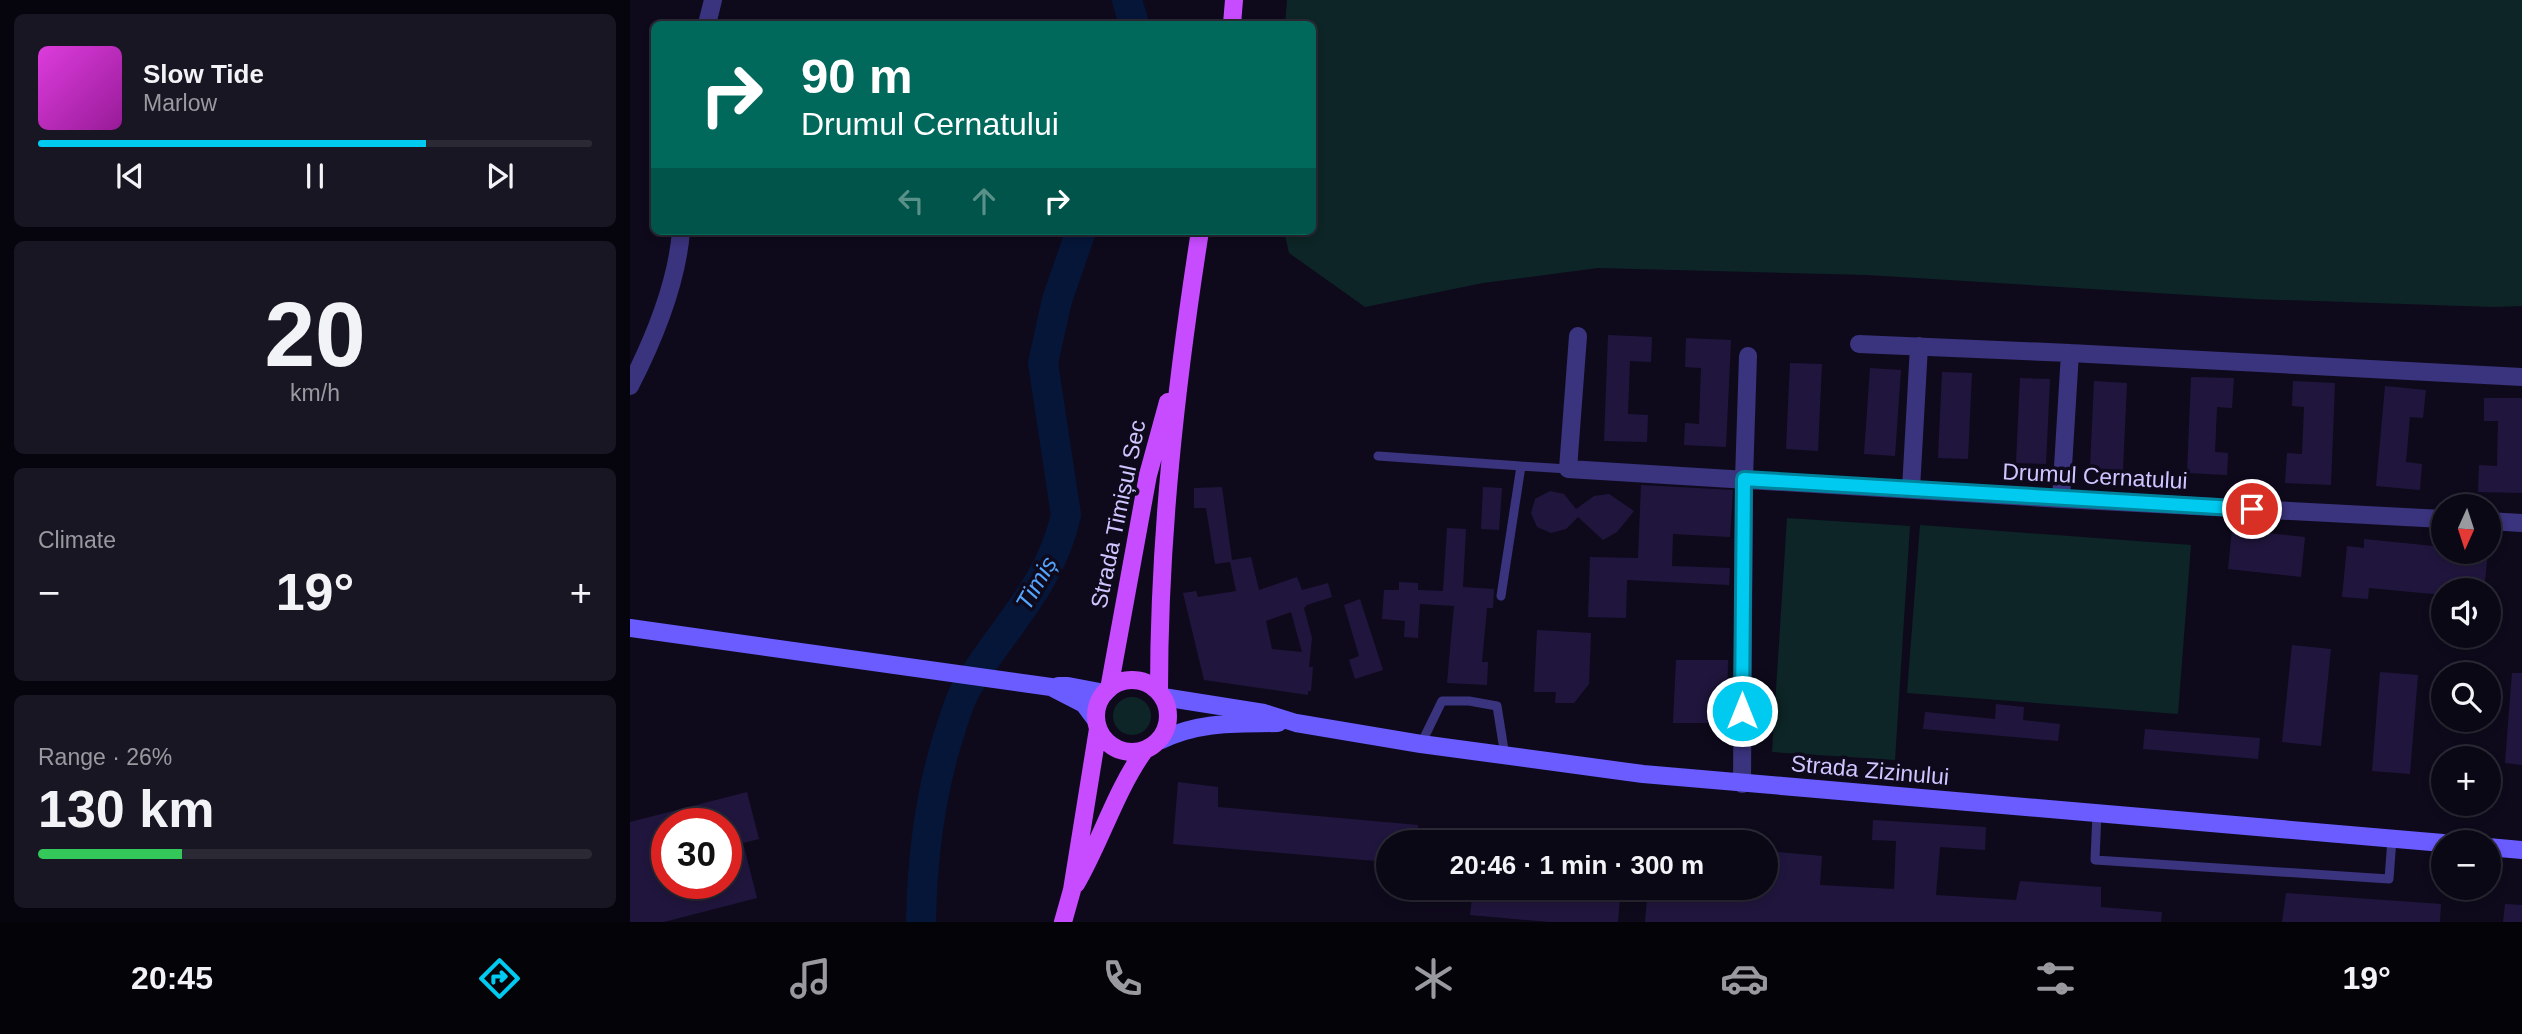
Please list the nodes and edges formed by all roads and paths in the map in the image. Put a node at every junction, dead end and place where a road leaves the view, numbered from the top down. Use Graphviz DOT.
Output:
graph roads {
  1 [pos="713,0"];
  2 [pos="1234,0"];
  3 [pos="708,21"];
  4 [pos="1232,21"];
  5 [pos="680,235"];
  6 [pos="1199,235"];
  7 [pos="1578,336"];
  8 [pos="1859,344"];
  9 [pos="1919,346"];
  10 [pos="1181,351"];
  11 [pos="2070,353"];
  12 [pos="1748,356"];
  13 [pos="2522,377"];
  14 [pos="630,386"];
  15 [pos="1378,456"];
  16 [pos="1521,466"];
  17 [pos="1568,469"];
  18 [pos="1744,479"];
  19 [pos="1911,489"];
  20 [pos="2062,499"];
  21 [pos="2431,518"];
  22 [pos="2501,522"];
  23 [pos="2522,523"];
  24 [pos="1501,596"];
  25 [pos="630,628"];
  26 [pos="1047,686"];
  27 [pos="1107,691"];
  28 [pos="1161,694"];
  29 [pos="1296,723"];
  30 [pos="1097,725"];
  31 [pos="1161,740"];
  32 [pos="1421,744"];
  33 [pos="1144,751"];
  34 [pos="1505,757"];
  35 [pos="1742,784"];
  36 [pos="2097,812"];
  37 [pos="2392,839"];
  38 [pos="2431,842"];
  39 [pos="2501,848"];
  40 [pos="2522,850"];
  41 [pos="1072,890"];
  42 [pos="1063,922"];
  1 -- 3 [label="street"];
  2 -- 4 [label="main road"];
  5 -- 14 [label="street"];
  6 -- 10 [label="main road, Strada Timișul Sec"];
  7 -- 17 [label="street"];
  8 -- 9 [label="street"];
  9 -- 11 [label="street"];
  9 -- 19 [label="street"];
  10 -- 27 [label="main road, Strada Timișul Sec"];
  10 -- 28 [label="main road, Strada Timișul Sec"];
  11 -- 13 [label="street"];
  11 -- 20 [label="street"];
  12 -- 18 [label="street"];
  15 -- 16 [label="lane"];
  16 -- 17 [label="lane"];
  16 -- 24 [label="lane"];
  17 -- 18 [label="street, Drumul Cernatului"];
  18 -- 19 [label="street, Drumul Cernatului"];
  18 -- 35 [label="street"];
  19 -- 20 [label="street, Drumul Cernatului"];
  20 -- 21 [label="street, Drumul Cernatului"];
  22 -- 23 [label="street"];
  25 -- 26 [label="main road"];
  26 -- 27 [label="main road"];
  26 -- 30 [label="main road"];
  27 -- 28 [label="main road"];
  27 -- 30 [label="main road"];
  28 -- 29 [label="main road, Strada Zizinului"];
  28 -- 31 [label="main road"];
  29 -- 31 [label="main road, Strada Zizinului"];
  29 -- 32 [label="main road, Strada Zizinului"];
  30 -- 33 [label="main road"];
  30 -- 41 [label="main road"];
  31 -- 33 [label="main road"];
  32 -- 34 [label="main road, Strada Zizinului"];
  32 -- 34 [label="lane"];
  33 -- 41 [label="main road"];
  34 -- 35 [label="main road, Strada Zizinului"];
  35 -- 36 [label="main road, Strada Zizinului"];
  36 -- 37 [label="main road, Strada Zizinului"];
  36 -- 37 [label="lane"];
  37 -- 38 [label="main road, Strada Zizinului"];
  39 -- 40 [label="main road"];
  41 -- 42 [label="main road"];
}
